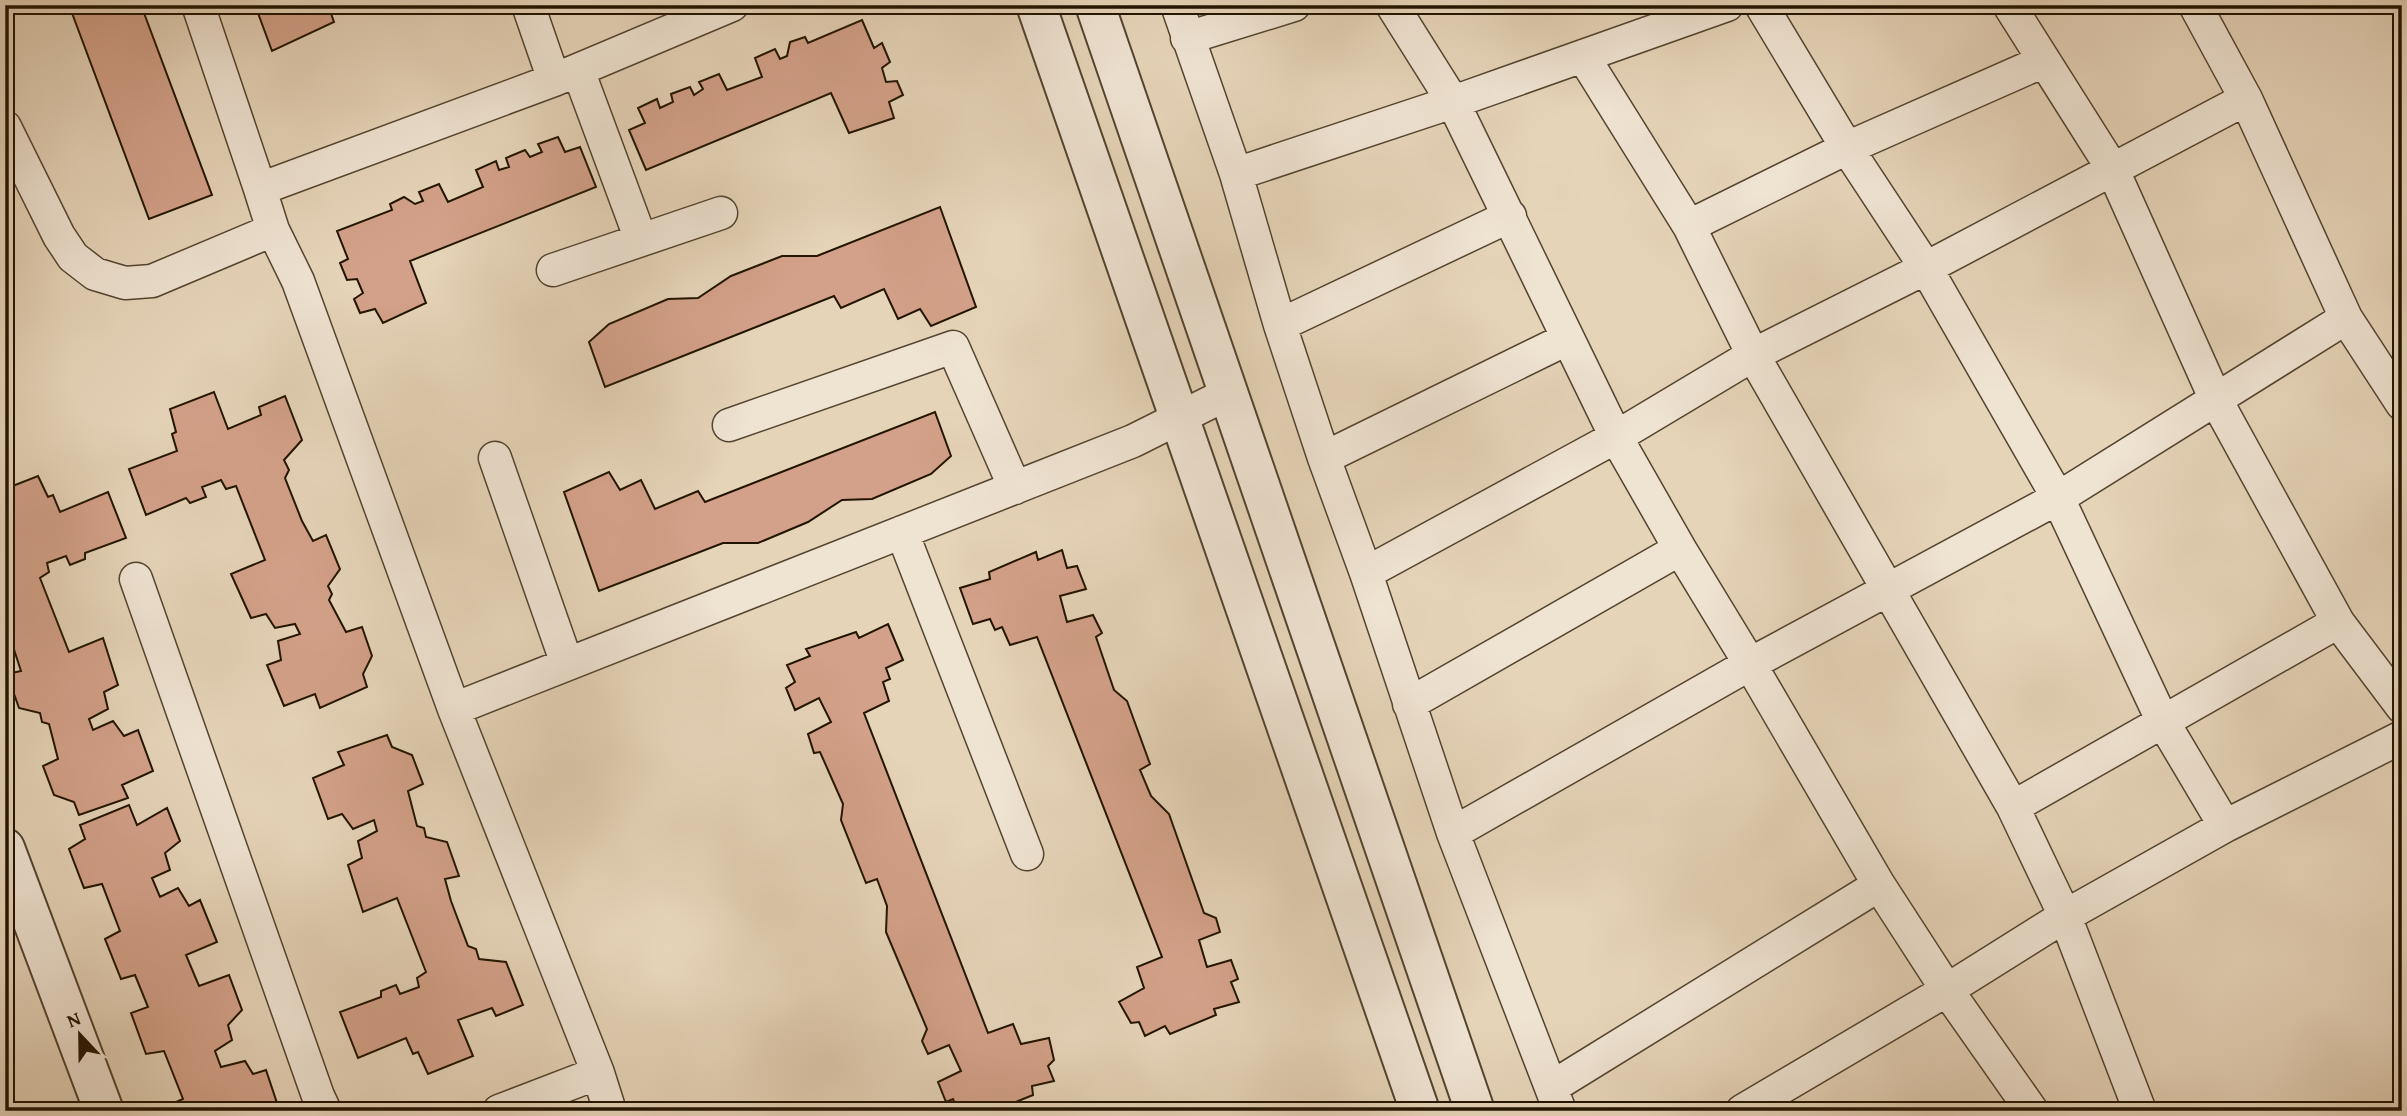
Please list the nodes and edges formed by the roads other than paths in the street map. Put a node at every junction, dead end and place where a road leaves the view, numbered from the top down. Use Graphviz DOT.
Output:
graph roads {
  1 [pos="198,5"];
  2 [pos="528,5"];
  3 [pos="732,5"];
  4 [pos="1036,5"];
  5 [pos="1094,5"];
  6 [pos="1177,5"];
  7 [pos="1294,5"];
  8 [pos="1392,5"];
  9 [pos="1727,5"];
  10 [pos="1761,5"];
  11 [pos="2009,5"];
  12 [pos="2195,5"];
  13 [pos="1669,14"];
  14 [pos="1187,38"];
  15 [pos="1583,56"];
  16 [pos="2044,61"];
  17 [pos="566,75"];
  18 [pos="2246,99"];
  19 [pos="1453,102"];
  20 [pos="5,127"];
  21 [pos="1847,148"];
  22 [pos="2112,168"];
  23 [pos="1236,174"];
  24 [pos="260,189"];
  25 [pos="721,214"];
  26 [pos="1510,216"];
  27 [pos="1689,226"];
  28 [pos="273,230"];
  29 [pos="641,240"];
  30 [pos="1926,268"];
  31 [pos="553,270"];
  32 [pos="2346,317"];
  33 [pos="1280,325"];
  34 [pos="1567,339"];
  35 [pos="1753,355"];
  36 [pos="1227,394"];
  37 [pos="2216,400"];
  38 [pos="2402,404"];
  39 [pos="1179,416"];
  40 [pos="729,425"];
  41 [pos="1616,437"];
  42 [pos="495,458"];
  43 [pos="1324,458"];
  44 [pos="1015,488"];
  45 [pos="2058,498"];
  46 [pos="902,532"];
  47 [pos="1680,550"];
  48 [pos="1366,573"];
  49 [pos="136,579"];
  50 [pos="1890,590"];
  51 [pos="2338,622"];
  52 [pos="568,664"];
  53 [pos="1750,664"];
  54 [pos="1409,704"];
  55 [pos="2402,707"];
  56 [pos="454,709"];
  57 [pos="2162,720"];
  58 [pos="2402,737"];
  59 [pos="2013,807"];
  60 [pos="2225,825"];
  61 [pos="1452,833"];
  62 [pos="5,848"];
  63 [pos="1027,854"];
  64 [pos="1879,885"];
  65 [pos="2065,916"];
  66 [pos="1947,990"];
  67 [pos="598,1073"];
  68 [pos="1556,1099"];
  69 [pos="104,1111"];
  70 [pos="325,1111"];
  71 [pos="499,1111"];
  72 [pos="610,1111"];
  73 [pos="1420,1111"];
  74 [pos="1475,1111"];
  75 [pos="1742,1111"];
  76 [pos="2032,1111"];
  77 [pos="2140,1111"];
  1 -- 24 [label="street"];
  2 -- 17 [label="street"];
  3 -- 17 [label="street"];
  4 -- 39 [label="street"];
  5 -- 36 [label="street"];
  6 -- 14 [label="street"];
  7 -- 14 [label="street"];
  8 -- 19 [label="street"];
  9 -- 13 [label="street"];
  10 -- 21 [label="street"];
  11 -- 16 [label="street"];
  12 -- 18 [label="street"];
  13 -- 15 [label="street"];
  14 -- 23 [label="street"];
  15 -- 19 [label="street"];
  15 -- 27 [label="street"];
  16 -- 21 [label="street"];
  16 -- 22 [label="street"];
  17 -- 24 [label="street"];
  17 -- 29 [label="street"];
  18 -- 22 [label="street"];
  18 -- 32 [label="street"];
  19 -- 23 [label="street"];
  19 -- 26 [label="street"];
  20 -- 28 [label="street"];
  21 -- 27 [label="street"];
  21 -- 30 [label="street"];
  22 -- 30 [label="street"];
  22 -- 37 [label="street"];
  23 -- 33 [label="street"];
  24 -- 28 [label="street"];
  25 -- 29 [label="street"];
  26 -- 33 [label="street"];
  26 -- 34 [label="street"];
  27 -- 35 [label="street"];
  28 -- 56 [label="street"];
  29 -- 31 [label="street"];
  30 -- 35 [label="street"];
  30 -- 45 [label="street"];
  32 -- 37 [label="street"];
  32 -- 38 [label="street"];
  33 -- 43 [label="street"];
  34 -- 41 [label="street"];
  34 -- 43 [label="street"];
  35 -- 41 [label="street"];
  35 -- 50 [label="street"];
  36 -- 39 [label="street"];
  36 -- 74 [label="street"];
  37 -- 45 [label="street"];
  37 -- 51 [label="street"];
  39 -- 44 [label="street"];
  39 -- 73 [label="street"];
  40 -- 44 [label="street"];
  41 -- 47 [label="street"];
  41 -- 48 [label="street"];
  42 -- 52 [label="street"];
  43 -- 48 [label="street"];
  44 -- 46 [label="street"];
  45 -- 50 [label="street"];
  45 -- 57 [label="street"];
  46 -- 52 [label="street"];
  46 -- 63 [label="street"];
  47 -- 53 [label="street"];
  47 -- 54 [label="street"];
  48 -- 54 [label="street"];
  49 -- 70 [label="street"];
  50 -- 53 [label="street"];
  50 -- 59 [label="street"];
  51 -- 55 [label="street"];
  51 -- 57 [label="street"];
  52 -- 56 [label="street"];
  53 -- 61 [label="street"];
  53 -- 64 [label="street"];
  54 -- 61 [label="street"];
  56 -- 67 [label="street"];
  57 -- 59 [label="street"];
  57 -- 60 [label="street"];
  58 -- 60 [label="street"];
  59 -- 65 [label="street"];
  60 -- 65 [label="street"];
  61 -- 68 [label="street"];
  62 -- 69 [label="street"];
  64 -- 66 [label="street"];
  64 -- 68 [label="street"];
  65 -- 66 [label="street"];
  65 -- 77 [label="street"];
  66 -- 75 [label="street"];
  66 -- 76 [label="street"];
  67 -- 71 [label="street"];
  67 -- 72 [label="street"];
}
